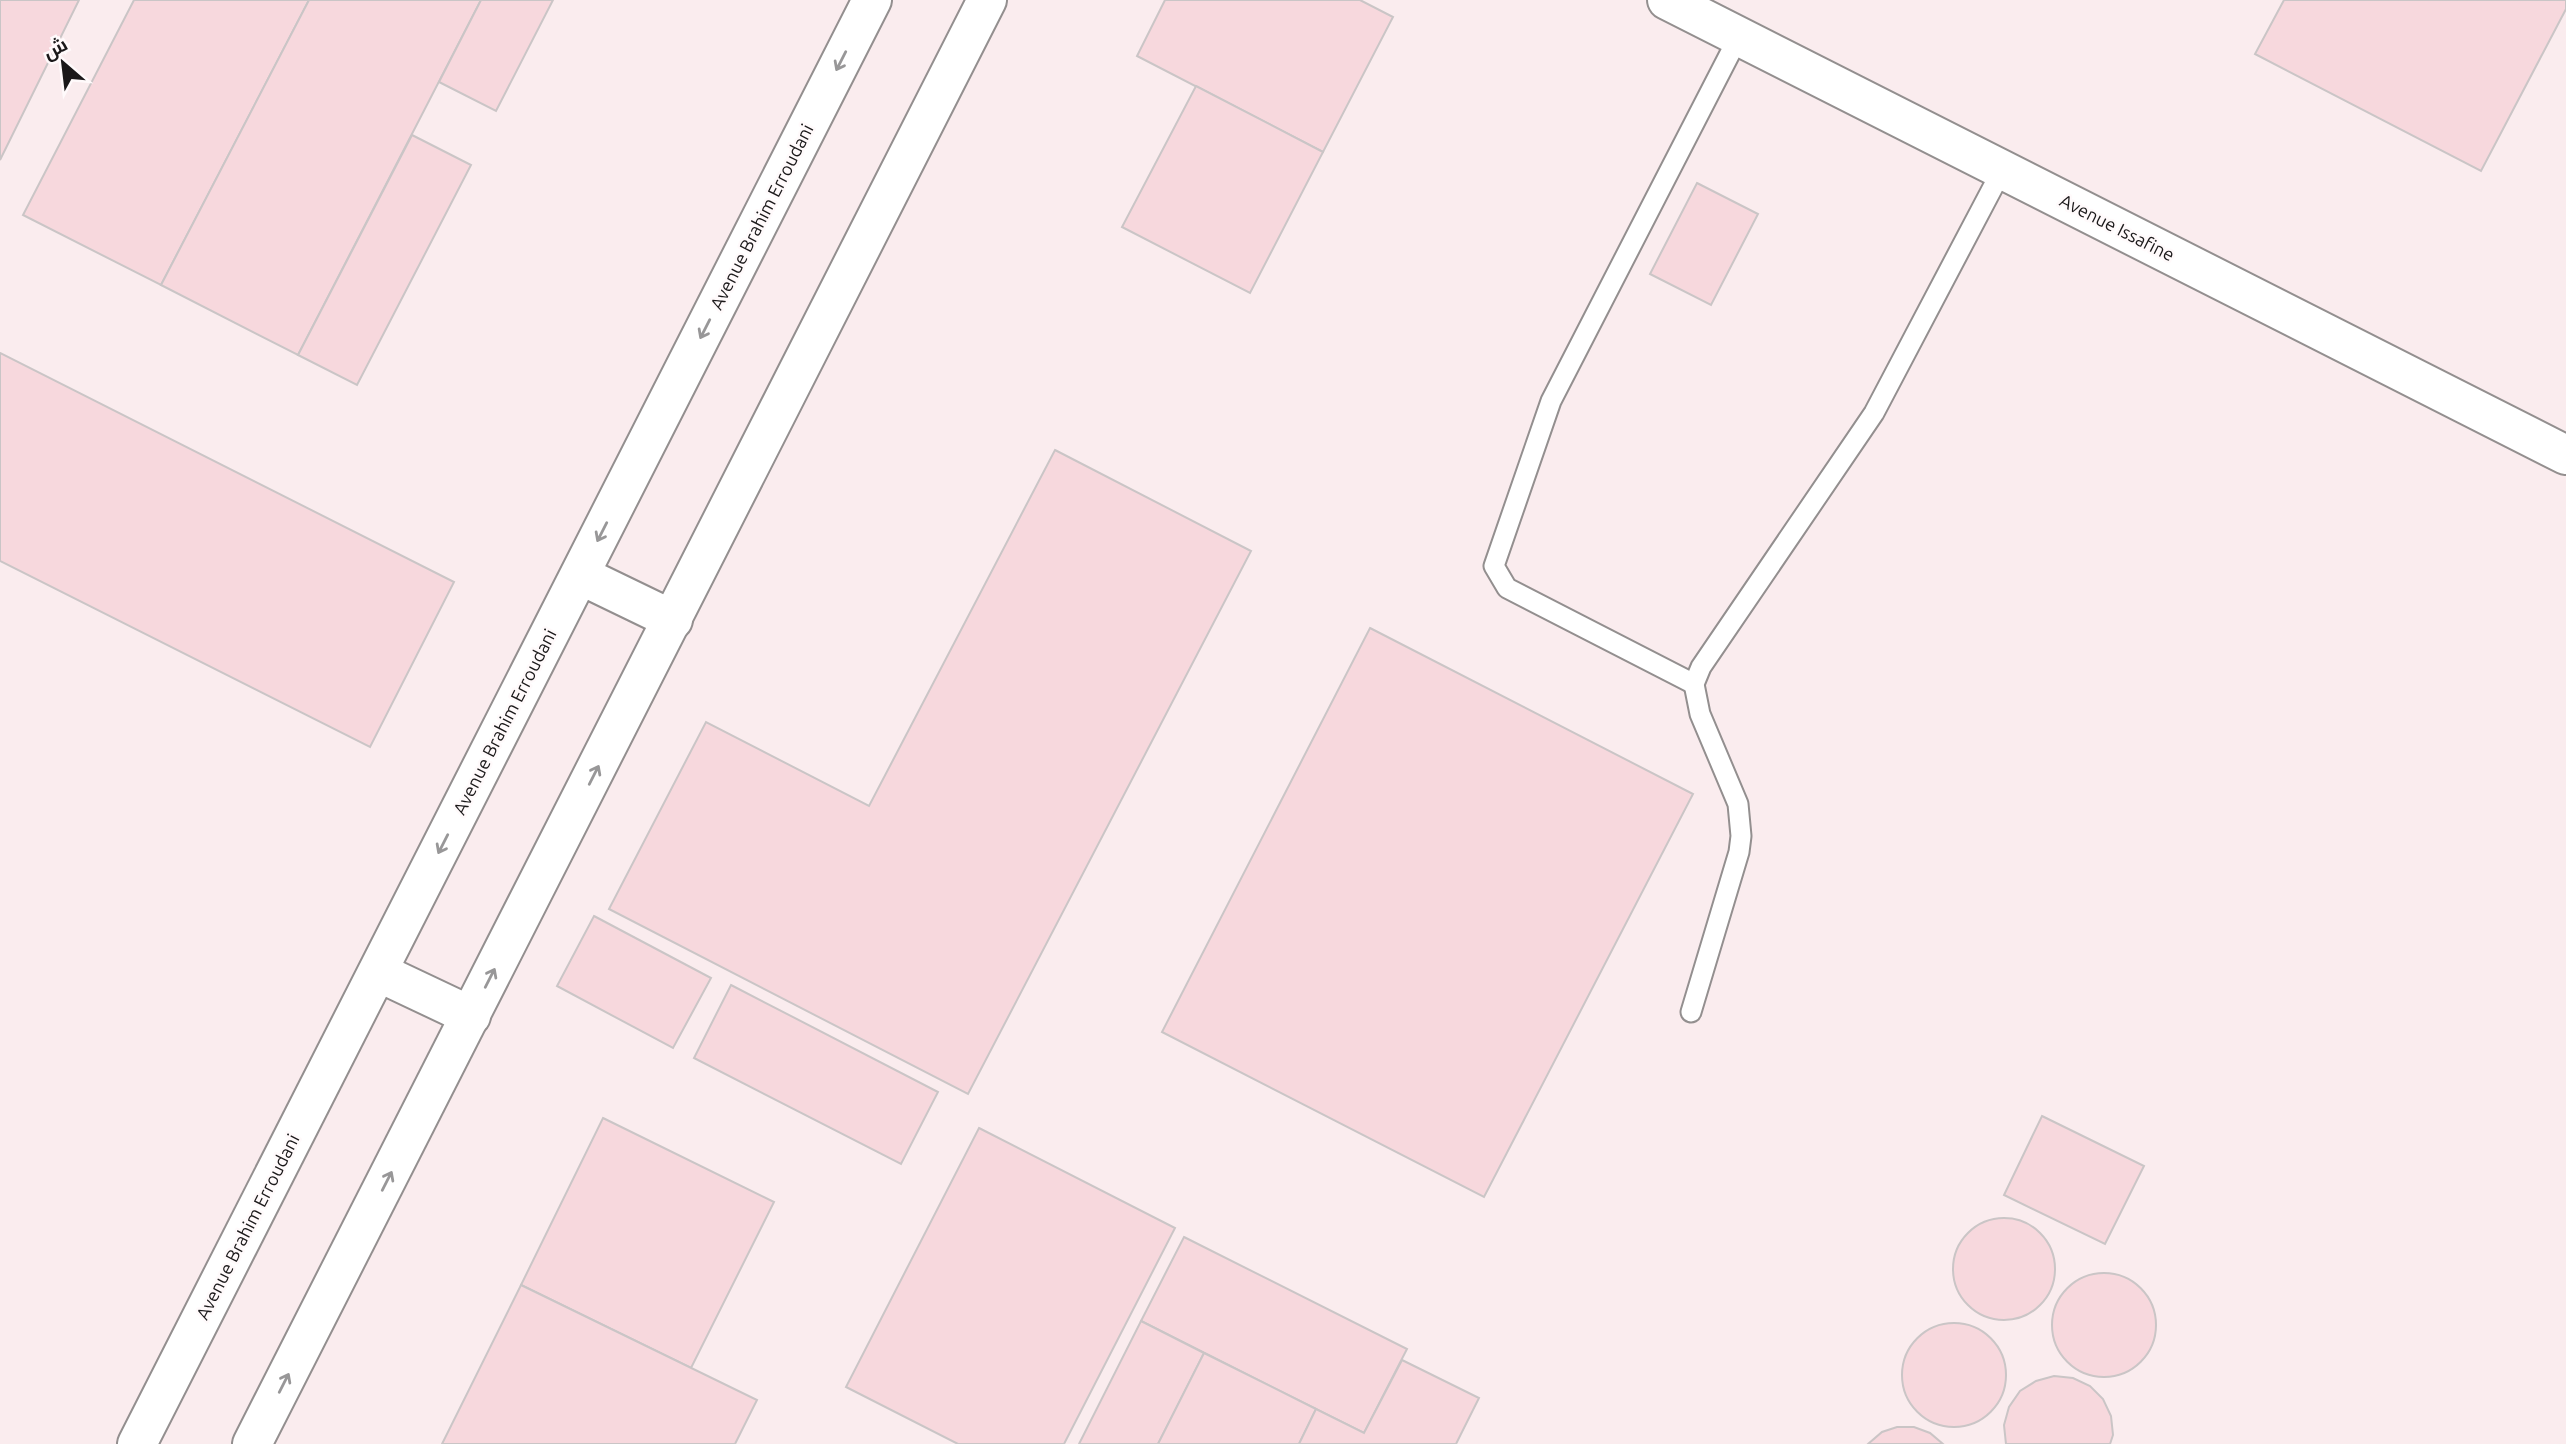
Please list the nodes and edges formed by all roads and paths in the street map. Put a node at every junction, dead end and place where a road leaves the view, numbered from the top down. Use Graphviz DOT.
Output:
graph roads {
  1 [pos="872,0"];
  2 [pos="987,0"];
  3 [pos="1667,0"];
  4 [pos="1739,36"];
  5 [pos="2002,170"];
  6 [pos="2566,455"];
  7 [pos="580,575"];
  8 [pos="673,620"];
  9 [pos="1694,684"];
  10 [pos="378,972"];
  11 [pos="1691,1012"];
  12 [pos="471,1016"];
  13 [pos="137,1444"];
  14 [pos="253,1444"];
  1 -- 7 [label="street, Avenue Brahim Erroudani, one-way"];
  2 -- 8 [label="street"];
  3 -- 4 [label="street, Avenue Issafine"];
  4 -- 5 [label="street, Avenue Issafine"];
  4 -- 9 [label="lane"];
  5 -- 6 [label="street, Avenue Issafine"];
  5 -- 9 [label="lane"];
  7 -- 8 [label="street"];
  7 -- 10 [label="street, Avenue Brahim Erroudani, one-way"];
  12 -- 8 [label="street, one-way"];
  9 -- 11 [label="lane"];
  10 -- 12 [label="street"];
  10 -- 13 [label="street, Avenue Brahim Erroudani"];
  14 -- 12 [label="street, one-way"];
}
